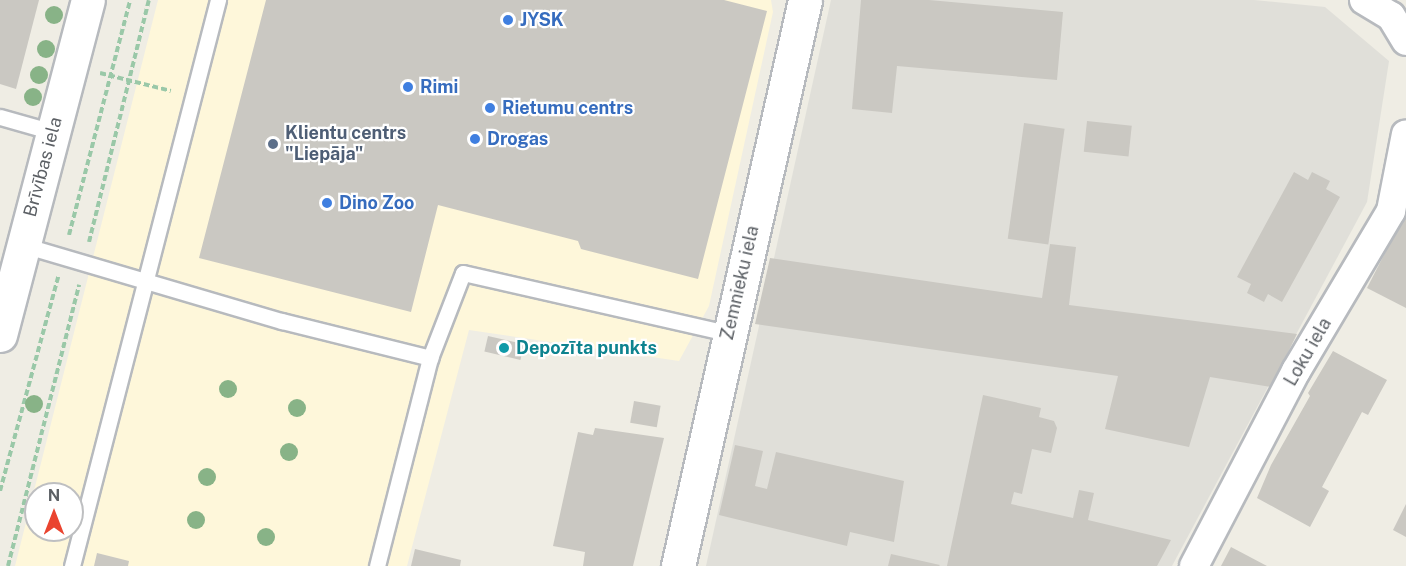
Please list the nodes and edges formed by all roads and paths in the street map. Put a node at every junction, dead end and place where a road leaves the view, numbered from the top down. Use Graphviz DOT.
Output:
graph roads {
  1 [pos="88,0"];
  2 [pos="218,0"];
  3 [pos="805,0"];
  4 [pos="1364,0"];
  5 [pos="1406,41"];
  6 [pos="70,66"];
  7 [pos="192,96"];
  8 [pos="0,117"];
  9 [pos="53,132"];
  10 [pos="1406,134"];
  11 [pos="23,245"];
  12 [pos="144,279"];
  13 [pos="728,333"];
  14 [pos="0,335"];
  15 [pos="430,358"];
  16 [pos="72,566"];
  17 [pos="377,566"];
  18 [pos="678,566"];
  19 [pos="1194,566"];
  1 -- 6 [label="main road, Brīvības iela"];
  2 -- 7 [label="lane"];
  3 -- 13 [label="main road, Zemnieku iela"];
  4 -- 5 [label="street"];
  6 -- 7 [label="path"];
  6 -- 9 [label="main road, Brīvības iela"];
  7 -- 12 [label="lane"];
  8 -- 9 [label="lane"];
  9 -- 11 [label="main road, Brīvības iela"];
  10 -- 19 [label="street, Loku iela"];
  11 -- 12 [label="lane"];
  11 -- 14 [label="main road, Brīvības iela"];
  12 -- 15 [label="lane"];
  12 -- 16 [label="lane"];
  13 -- 15 [label="lane"];
  13 -- 18 [label="main road, Zemnieku iela"];
  15 -- 17 [label="lane"];
}
